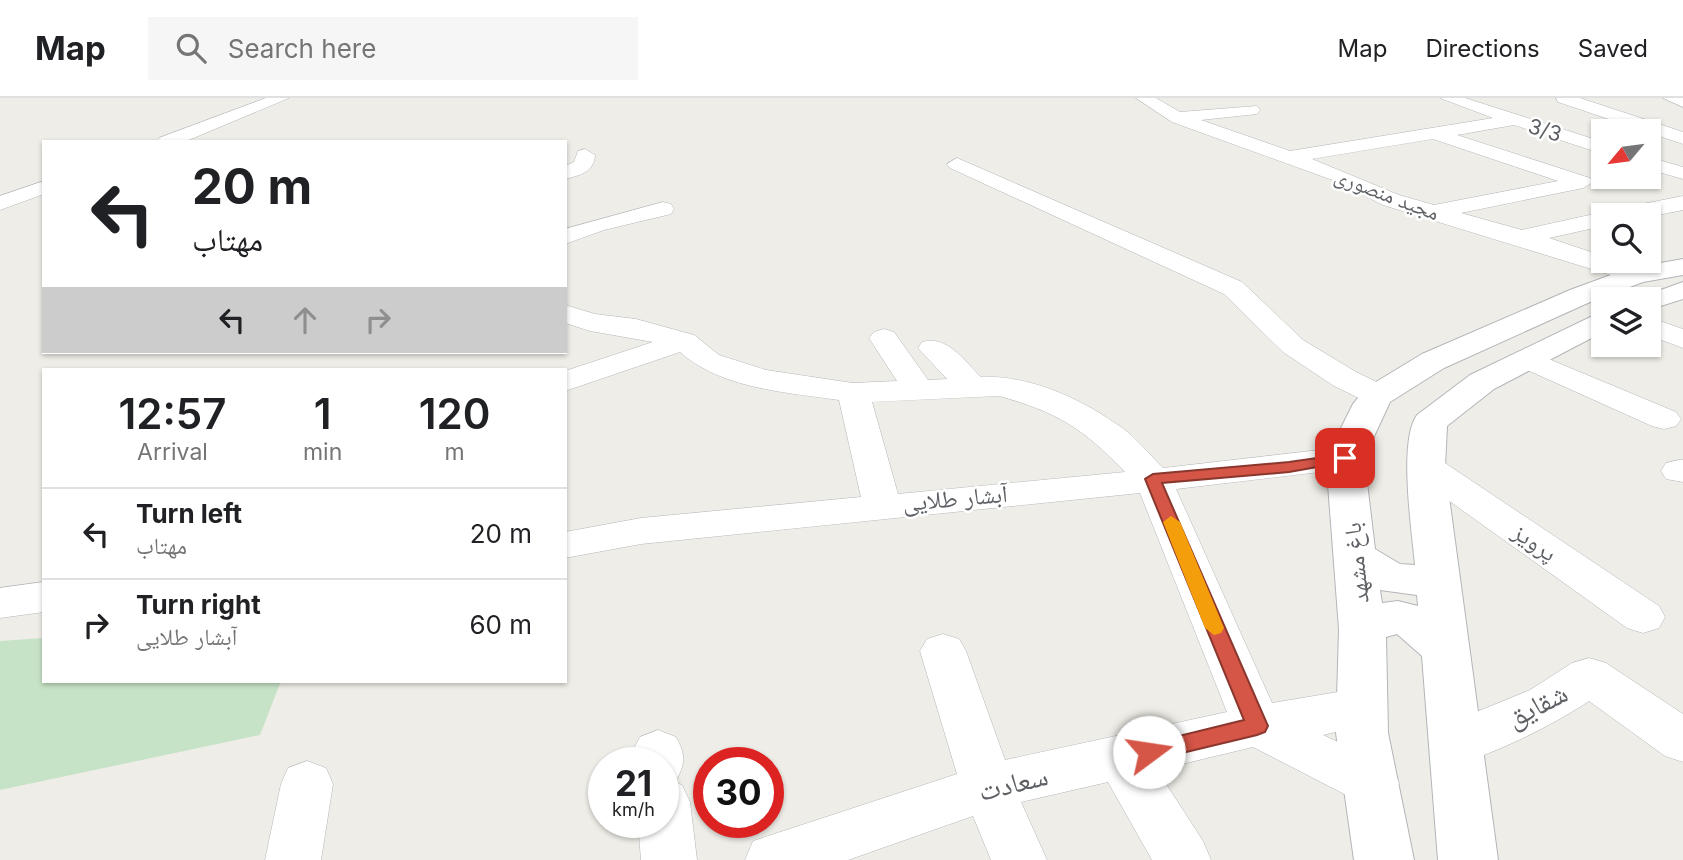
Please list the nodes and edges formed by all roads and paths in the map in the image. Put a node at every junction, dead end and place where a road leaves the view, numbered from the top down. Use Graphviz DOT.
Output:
graph roads {
  1 [pos="281,98"];
  2 [pos="1143,98"];
  3 [pos="1448,98"];
  4 [pos="1563,98"];
  5 [pos="1671,98"];
  6 [pos="1683,102"];
  7 [pos="1251,110"];
  8 [pos="1178,118"];
  9 [pos="1514,120"];
  10 [pos="1433,132"];
  11 [pos="1683,138"];
  12 [pos="171,140"];
  13 [pos="1591,144"];
  14 [pos="585,155"];
  15 [pos="1283,158"];
  16 [pos="957,164"];
  17 [pos="1661,167"];
  18 [pos="567,172"];
  19 [pos="1683,173"];
  20 [pos="42,188"];
  21 [pos="0,203"];
  22 [pos="1683,203"];
  23 [pos="1661,207"];
  24 [pos="663,209"];
  25 [pos="1430,212"];
  26 [pos="1591,222"];
  27 [pos="1661,227"];
  28 [pos="1683,228"];
  29 [pos="567,236"];
  30 [pos="1521,237"];
  31 [pos="1683,267"];
  32 [pos="1638,287"];
  33 [pos="1647,287"];
  34 [pos="1661,289"];
  35 [pos="1683,290"];
  36 [pos="1591,295"];
  37 [pos="567,314"];
  38 [pos="1591,326"];
  39 [pos="1661,330"];
  40 [pos="884,338"];
  41 [pos="1683,339"];
  42 [pos="684,341"];
  43 [pos="933,348"];
  44 [pos="1527,359"];
  45 [pos="567,381"];
  46 [pos="971,385"];
  47 [pos="918,389"];
  48 [pos="853,393"];
  49 [pos="1378,395"];
  50 [pos="1664,419"];
  51 [pos="1345,458"];
  52 [pos="1426,467"];
  53 [pos="1153,479"];
  54 [pos="882,505"];
  55 [pos="567,545"];
  56 [pos="1355,556"];
  57 [pos="1438,576"];
  58 [pos="42,597"];
  59 [pos="0,603"];
  60 [pos="1643,617"];
  61 [pos="1362,629"];
  62 [pos="1444,649"];
  63 [pos="943,651"];
  64 [pos="1362,709"];
  65 [pos="1257,726"];
  66 [pos="1683,741"];
  67 [pos="1455,743"];
  68 [pos="1122,759"];
  69 [pos="307,783"];
  70 [pos="1373,783"];
  71 [pos="988,787"];
  72 [pos="667,838"];
  73 [pos="293,860"];
  74 [pos="669,860"];
  75 [pos="773,860"];
  76 [pos="1019,860"];
  77 [pos="1183,860"];
  78 [pos="1384,860"];
  79 [pos="1468,860"];
  1 -- 12 [label="street"];
  2 -- 8 [label="street, مجید منصوری"];
  3 -- 9 [label="street, 3/3"];
  4 -- 11 [label="street"];
  5 -- 6 [label="street"];
  7 -- 8 [label="street"];
  8 -- 15 [label="street, مجید منصوری"];
  9 -- 10 [label="street"];
  9 -- 13 [label="street, 3/3"];
  10 -- 15 [label="street"];
  10 -- 25 [label="street"];
  14 -- 18 [label="street"];
  15 -- 25 [label="street, مجید منصوری"];
  16 -- 49 [label="street"];
  17 -- 19 [label="street"];
  20 -- 21 [label="street"];
  22 -- 23 [label="street"];
  24 -- 29 [label="street"];
  25 -- 30 [label="street, مجید منصوری"];
  26 -- 30 [label="street"];
  27 -- 28 [label="street"];
  30 -- 32 [label="street, مجید منصوری"];
  31 -- 33 [label="main road"];
  34 -- 35 [label="main road"];
  36 -- 49 [label="main road"];
  37 -- 42 [label="street"];
  38 -- 44 [label="main road"];
  39 -- 41 [label="street"];
  40 -- 47 [label="street"];
  42 -- 45 [label="street"];
  42 -- 48 [label="street"];
  43 -- 46 [label="street"];
  44 -- 50 [label="street"];
  44 -- 52 [label="main road"];
  46 -- 47 [label="street"];
  46 -- 53 [label="street"];
  47 -- 48 [label="street"];
  48 -- 54 [label="street"];
  49 -- 51 [label="main road"];
  51 -- 53 [label="street, آبشار طلایی"];
  51 -- 56 [label="main road, باغ مشهد"];
  52 -- 57 [label="main road"];
  52 -- 60 [label="street, پرویز"];
  53 -- 54 [label="street, آبشار طلایی"];
  53 -- 65 [label="street"];
  54 -- 55 [label="street, آبشار طلایی"];
  56 -- 57 [label="main road"];
  56 -- 61 [label="main road, باغ مشهد"];
  57 -- 62 [label="main road"];
  58 -- 59 [label="street"];
  61 -- 62 [label="main road"];
  61 -- 64 [label="main road, باغ مشهد"];
  62 -- 67 [label="main road"];
  63 -- 71 [label="street"];
  64 -- 65 [label="street, سعادت"];
  64 -- 70 [label="main road, باغ مشهد"];
  65 -- 68 [label="street, سعادت"];
  65 -- 70 [label="street"];
  66 -- 67 [label="street, شقایق"];
  67 -- 79 [label="main road"];
  68 -- 71 [label="street, سعادت"];
  68 -- 77 [label="street"];
  69 -- 73 [label="street"];
  70 -- 78 [label="main road, باغ مشهد"];
  71 -- 75 [label="street, سعادت"];
  71 -- 76 [label="street"];
  72 -- 74 [label="street"];
}
